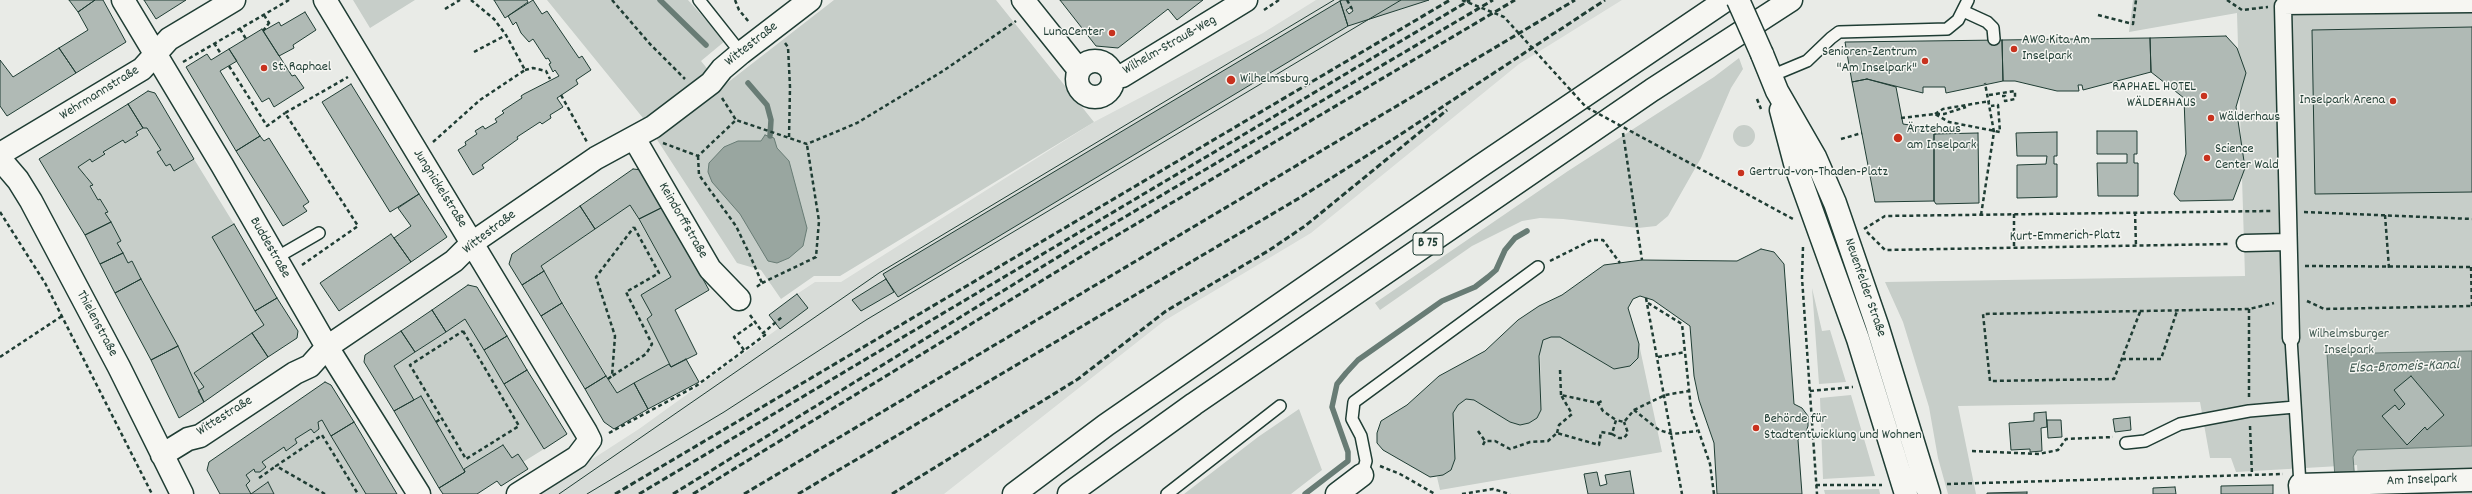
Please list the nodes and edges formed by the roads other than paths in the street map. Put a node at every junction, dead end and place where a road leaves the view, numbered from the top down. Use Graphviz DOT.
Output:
graph roads {
  1 [pos="123,0"];
  2 [pos="234,0"];
  3 [pos="325,0"];
  4 [pos="699,0"];
  5 [pos="810,0"];
  6 [pos="1246,0"];
  7 [pos="1726,0"];
  8 [pos="1738,0"];
  9 [pos="1791,0"];
  10 [pos="1968,0"];
  11 [pos="2472,4"];
  12 [pos="1027,5"];
  13 [pos="1963,11"];
  14 [pos="1994,39"];
  15 [pos="740,53"];
  16 [pos="160,63"];
  17 [pos="1079,70"];
  18 [pos="1114,77"];
  19 [pos="1774,83"];
  20 [pos="634,138"];
  21 [pos="0,154"];
  22 [pos="0,159"];
  23 [pos="319,233"];
  24 [pos="2288,242"];
  25 [pos="472,243"];
  26 [pos="2245,243"];
  27 [pos="1538,267"];
  28 [pos="279,268"];
  29 [pos="739,299"];
  30 [pos="2291,338"];
  31 [pos="327,347"];
  32 [pos="1280,406"];
  33 [pos="2295,407"];
  34 [pos="2126,443"];
  35 [pos="162,455"];
  36 [pos="1364,468"];
  37 [pos="2472,480"];
  38 [pos="2305,484"];
  39 [pos="1938,489"];
  40 [pos="1896,492"];
  41 [pos="182,494"];
  42 [pos="419,494"];
  43 [pos="518,494"];
  44 [pos="1014,494"];
  45 [pos="1070,494"];
  46 [pos="1167,494"];
  47 [pos="1337,494"];
  1 -- 16 [label="main road, Buddestraße"];
  2 -- 16 [label="main road, Wehrmannstraße"];
  3 -- 25 [label="main road, Jungnickelstraße"];
  4 -- 15 [label="lane"];
  5 -- 15 [label="main road, Wittestraße"];
  6 -- 18 [label="main road, Wilhelm-Strauß-Weg"];
  7 -- 44 [label="main road, B 75"];
  8 -- 19 [label="main road, Neuenfelder Straße, bridge"];
  9 -- 45 [label="main road, B 75"];
  10 -- 13 [label="lane"];
  11 -- 24 [label="street"];
  12 -- 17 [label="main road"];
  13 -- 14 [label="lane"];
  13 -- 19 [label="lane"];
  15 -- 20 [label="main road, Wittestraße"];
  16 -- 21 [label="main road, Wehrmannstraße"];
  16 -- 28 [label="main road, Buddestraße"];
  17 -- 18 [label="main road, Wilhelm-Strauß-Weg"];
  17 -- 18 [label="main road, Wilhelm-Strauß-Weg"];
  19 -- 39 [label="main road, Neuenfelder Straße"];
  19 -- 40 [label="main road, Neuenfelder Straße"];
  20 -- 25 [label="main road, Wittestraße"];
  20 -- 29 [label="main road, Keindorffstraße"];
  22 -- 35 [label="main road, Thielenstraße"];
  23 -- 28 [label="lane"];
  24 -- 26 [label="street"];
  24 -- 30 [label="street"];
  25 -- 31 [label="main road, Wittestraße"];
  25 -- 43 [label="main road, Jungnickelstraße"];
  27 -- 36 [label="lane"];
  28 -- 31 [label="main road, Buddestraße"];
  30 -- 33 [label="lane"];
  31 -- 35 [label="main road, Wittestraße"];
  31 -- 42 [label="main road, Buddestraße"];
  32 -- 46 [label="lane"];
  33 -- 34 [label="lane"];
  33 -- 38 [label="lane"];
  35 -- 41 [label="main road, Thielenstraße"];
  36 -- 47 [label="main road"];
  37 -- 38 [label="main road, Am Inselpark"];
}
